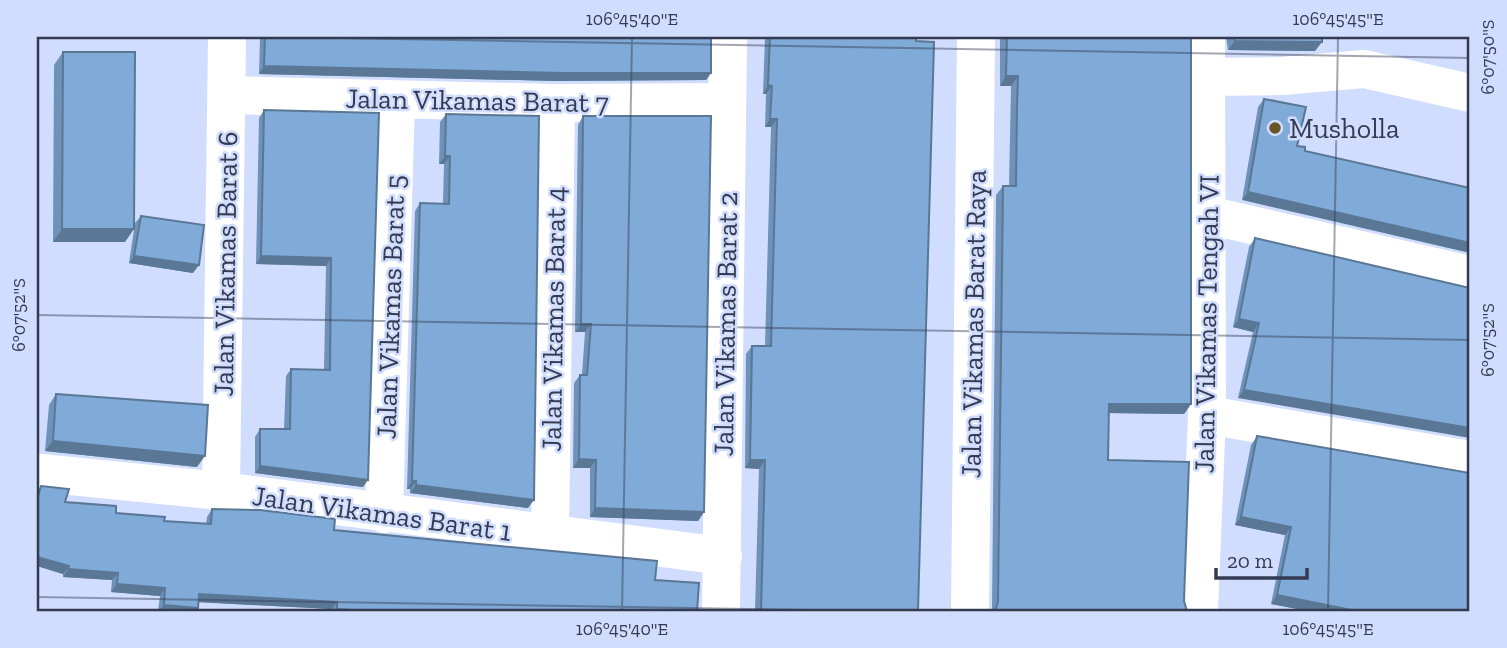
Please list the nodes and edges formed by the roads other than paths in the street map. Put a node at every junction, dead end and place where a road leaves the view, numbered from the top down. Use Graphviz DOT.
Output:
graph roads {
  1 [pos="227,37"];
  2 [pos="728,37"];
  3 [pos="976,37"];
  4 [pos="1206,37"];
  5 [pos="1206,77"];
  6 [pos="1470,93"];
  7 [pos="227,96"];
  8 [pos="396,100"];
  9 [pos="727,102"];
  10 [pos="556,103"];
  11 [pos="1208,215"];
  12 [pos="1470,275"];
  13 [pos="1207,415"];
  14 [pos="1470,460"];
  15 [pos="41,473"];
  16 [pos="221,491"];
  17 [pos="384,514"];
  18 [pos="550,535"];
  19 [pos="723,556"];
  20 [pos="720,611"];
  21 [pos="970,611"];
  22 [pos="1199,611"];
  1 -- 7 [label="street, Jalan Vikamas Barat 6"];
  2 -- 9 [label="street, Jalan Vikamas Barat 2"];
  3 -- 21 [label="street, Jalan Vikamas Barat Raya"];
  4 -- 5 [label="street, Jalan Vikamas Tengah VI"];
  5 -- 6 [label="street"];
  5 -- 11 [label="street, Jalan Vikamas Tengah VI"];
  7 -- 8 [label="street, Jalan Vikamas Barat 7"];
  7 -- 16 [label="street, Jalan Vikamas Barat 6"];
  8 -- 10 [label="street, Jalan Vikamas Barat 7"];
  8 -- 17 [label="street, Jalan Vikamas Barat 5"];
  9 -- 10 [label="street, Jalan Vikamas Barat 7"];
  9 -- 19 [label="street, Jalan Vikamas Barat 2"];
  10 -- 18 [label="street, Jalan Vikamas Barat 4"];
  11 -- 12 [label="street"];
  11 -- 13 [label="street, Jalan Vikamas Tengah VI"];
  13 -- 14 [label="street"];
  13 -- 22 [label="street, Jalan Vikamas Tengah VI"];
  15 -- 16 [label="street, Jalan Vikamas Barat 1"];
  16 -- 17 [label="street, Jalan Vikamas Barat 1"];
  17 -- 18 [label="street, Jalan Vikamas Barat 1"];
  18 -- 19 [label="street, Jalan Vikamas Barat 1"];
  19 -- 20 [label="street, Jalan Vikamas Barat 2"];
}
